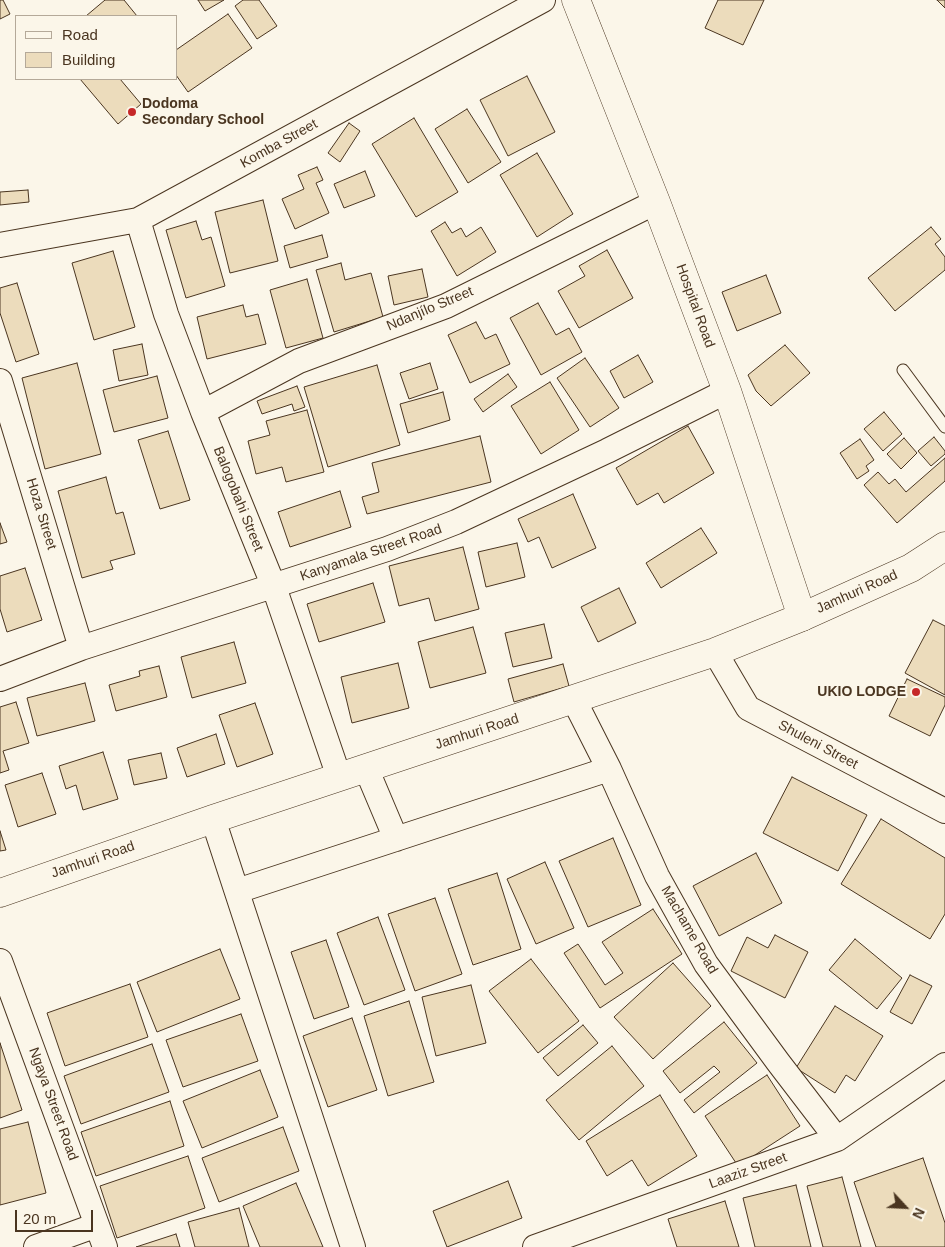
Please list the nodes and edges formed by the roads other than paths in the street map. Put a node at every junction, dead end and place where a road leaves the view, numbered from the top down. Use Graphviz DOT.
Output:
graph roads {
  1 [pos="543,0"];
  2 [pos="576,0"];
  3 [pos="656,202"];
  4 [pos="138,220"];
  5 [pos="0,245"];
  6 [pos="902,370"];
  7 [pos="0,381"];
  8 [pos="727,391"];
  9 [pos="203,412"];
  10 [pos="945,427"];
  11 [pos="945,546"];
  12 [pos="274,586"];
  13 [pos="802,617"];
  14 [pos="81,648"];
  15 [pos="715,652"];
  16 [pos="0,679"];
  17 [pos="574,700"];
  18 [pos="366,768"];
  19 [pos="609,769"];
  20 [pos="340,777"];
  21 [pos="945,811"];
  22 [pos="213,819"];
  23 [pos="396,839"];
  24 [pos="237,891"];
  25 [pos="0,893"];
  26 [pos="0,961"];
  27 [pos="945,1065"];
  28 [pos="837,1139"];
  29 [pos="97,1225"];
  30 [pos="36,1247"];
  31 [pos="105,1247"];
  32 [pos="353,1247"];
  33 [pos="535,1247"];
  1 -- 4 [label="street, Komba Street"];
  2 -- 3 [label="main road, Hospital Road"];
  3 -- 8 [label="main road, Hospital Road"];
  3 -- 9 [label="street, Ndanjílo Street"];
  4 -- 5 [label="street, Komba Street"];
  4 -- 9 [label="street, Balogobahi Street"];
  6 -- 10 [label="lane"];
  7 -- 14 [label="street, Hoza Street"];
  8 -- 12 [label="street, Kanyamala Street Road"];
  8 -- 13 [label="main road, Hospital Road"];
  9 -- 12 [label="street, Balogobahi Street"];
  11 -- 13 [label="main road, Jamhuri Road"];
  12 -- 14 [label="street, Kanyamala Street Road"];
  12 -- 20 [label="street, Balogobahi Street"];
  13 -- 15 [label="main road, Jamhuri Road"];
  14 -- 16 [label="street, Kanyamala Street Road"];
  15 -- 17 [label="main road, Jamhuri Road"];
  15 -- 21 [label="street, Shuleni Street"];
  17 -- 18 [label="main road, Jamhuri Road"];
  17 -- 19 [label="street, Machame Road"];
  18 -- 20 [label="main road, Jamhuri Road"];
  18 -- 23 [label="street"];
  19 -- 23 [label="street"];
  19 -- 28 [label="street, Machame Road"];
  20 -- 22 [label="main road, Jamhuri Road"];
  22 -- 24 [label="street"];
  22 -- 25 [label="main road, Jamhuri Road"];
  23 -- 24 [label="street"];
  24 -- 32 [label="street"];
  26 -- 29 [label="street, Ngaya Street Road"];
  27 -- 28 [label="street, Laaziz Street"];
  28 -- 33 [label="street, Laaziz Street"];
  29 -- 30 [label="street"];
  29 -- 31 [label="street, Ngaya Street Road"];
}
